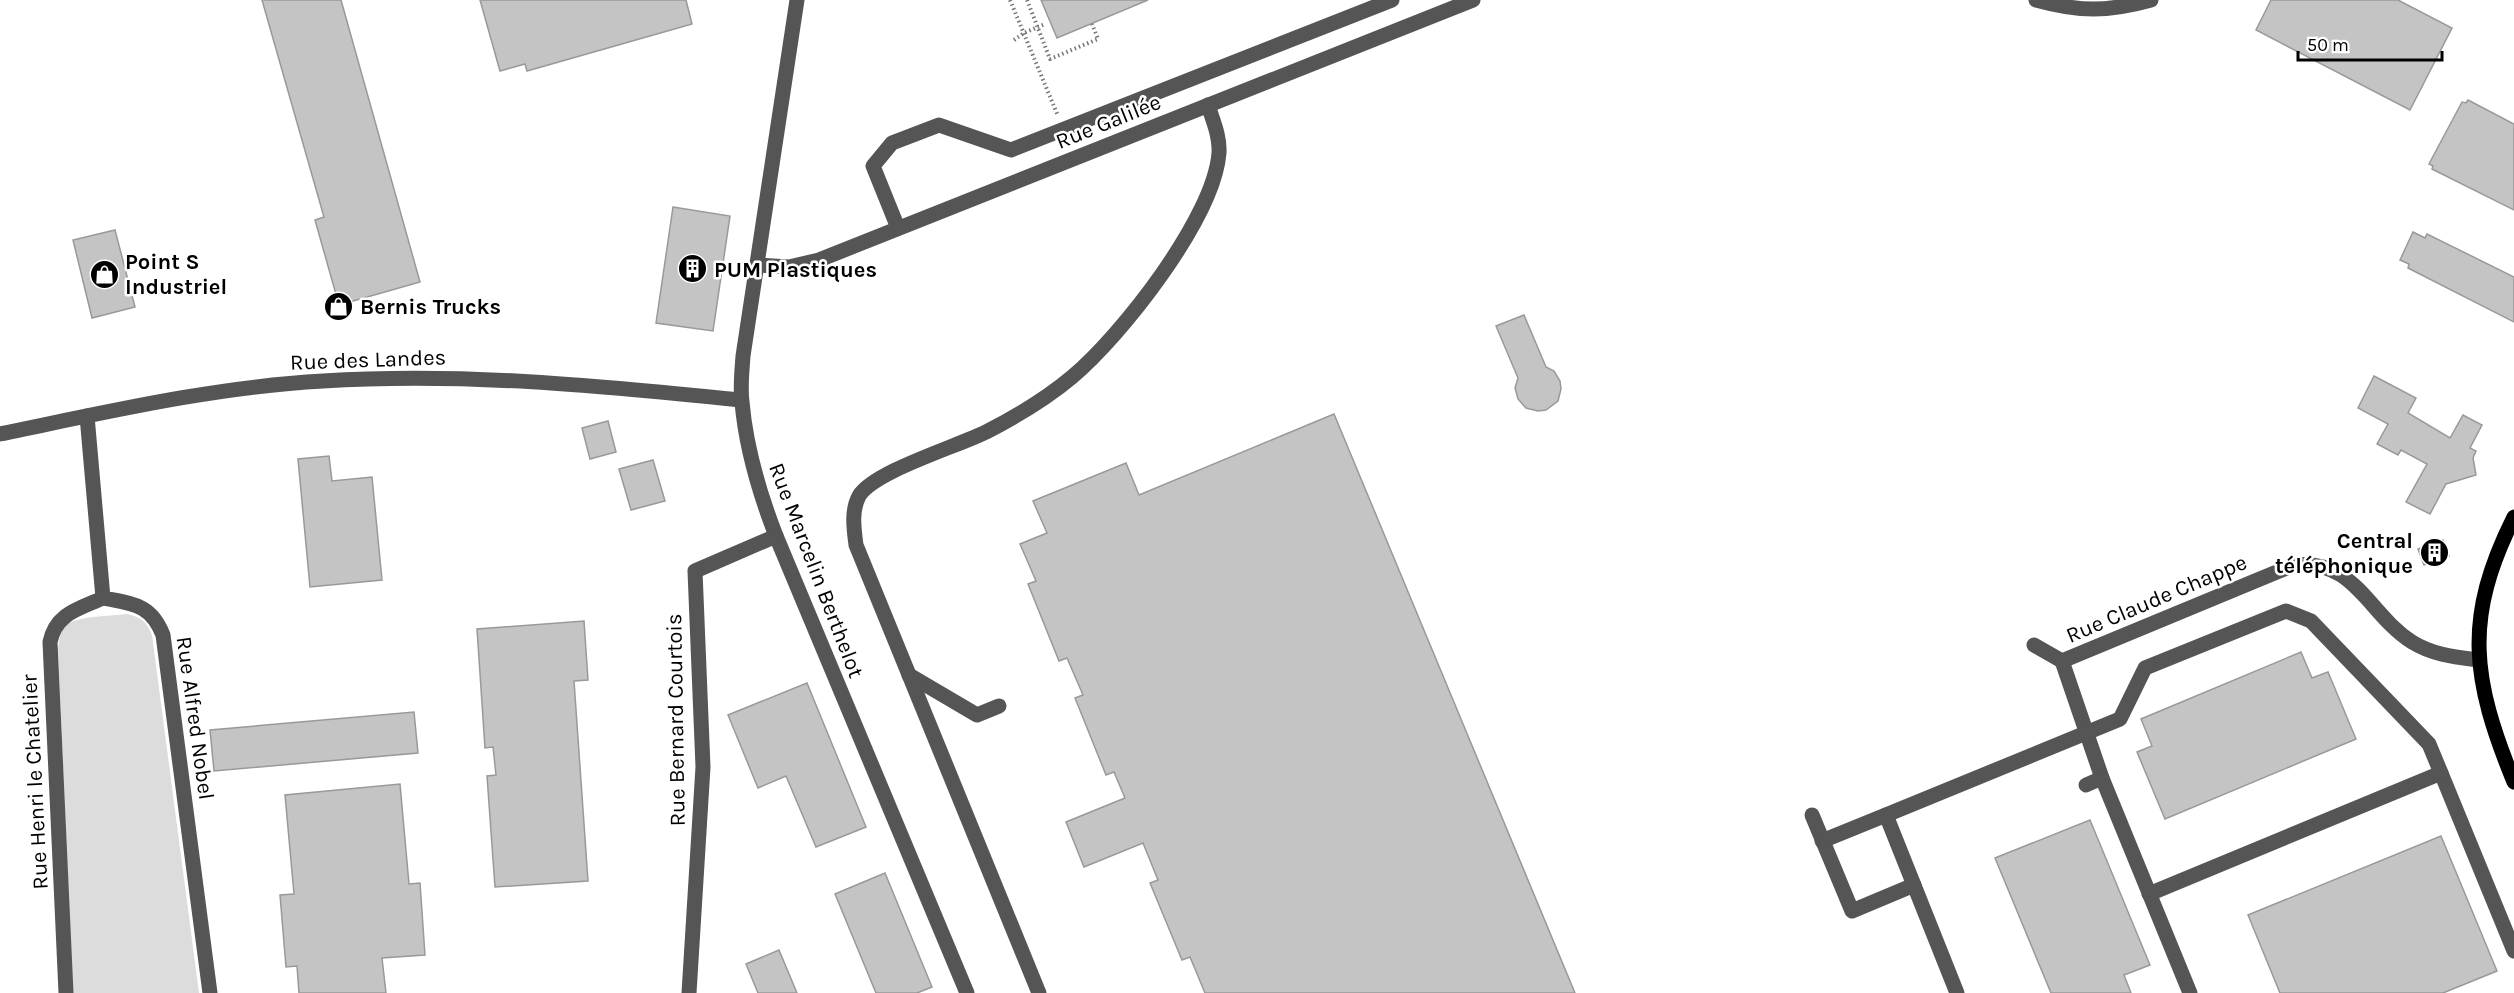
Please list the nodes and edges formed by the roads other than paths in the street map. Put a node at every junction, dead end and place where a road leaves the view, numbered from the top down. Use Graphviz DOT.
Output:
graph roads {
  1 [pos="797,0"];
  2 [pos="1392,0"];
  3 [pos="1473,0"];
  4 [pos="2036,0"];
  5 [pos="2151,0"];
  6 [pos="1208,105"];
  7 [pos="898,228"];
  8 [pos="756,265"];
  9 [pos="741,400"];
  10 [pos="87,416"];
  11 [pos="0,434"];
  12 [pos="2514,517"];
  13 [pos="776,536"];
  14 [pos="103,598"];
  15 [pos="2034,645"];
  16 [pos="2479,660"];
  17 [pos="2062,661"];
  18 [pos="909,675"];
  19 [pos="999,706"];
  20 [pos="2086,732"];
  21 [pos="2441,774"];
  22 [pos="2102,778"];
  23 [pos="2514,782"];
  24 [pos="2086,785"];
  25 [pos="1812,815"];
  26 [pos="1886,815"];
  27 [pos="1822,841"];
  28 [pos="1914,885"];
  29 [pos="2149,894"];
  30 [pos="2514,951"];
  31 [pos="66,993"];
  32 [pos="210,993"];
  33 [pos="689,993"];
  34 [pos="967,993"];
  35 [pos="1039,993"];
  36 [pos="1957,993"];
  37 [pos="2190,993"];
  1 -- 8 [label="street, Rue Marcelin Berthelot"];
  2 -- 7 [label="street"];
  3 -- 6 [label="street, Rue Galilée"];
  4 -- 5 [label="street"];
  6 -- 7 [label="street, Rue Galilée"];
  6 -- 18 [label="street"];
  7 -- 8 [label="street, Rue Galilée"];
  8 -- 9 [label="street, Rue Marcelin Berthelot"];
  9 -- 10 [label="street, Rue des Landes"];
  9 -- 13 [label="street, Rue Marcelin Berthelot"];
  10 -- 11 [label="street, Rue des Landes"];
  10 -- 14 [label="street"];
  12 -- 16 [label="main road"];
  13 -- 33 [label="street, Rue Bernard Courtois"];
  13 -- 34 [label="street, Rue Marcelin Berthelot"];
  14 -- 31 [label="street, Rue Henri le Chatelier"];
  14 -- 32 [label="street, Rue Alfred Nobel"];
  15 -- 17 [label="street, Rue Claude Chappe"];
  16 -- 17 [label="street, Rue Claude Chappe"];
  16 -- 23 [label="main road"];
  17 -- 20 [label="street"];
  18 -- 19 [label="street"];
  18 -- 35 [label="street"];
  20 -- 21 [label="street"];
  20 -- 22 [label="street"];
  20 -- 26 [label="street"];
  21 -- 29 [label="street"];
  21 -- 30 [label="street"];
  22 -- 24 [label="street"];
  22 -- 29 [label="street"];
  25 -- 27 [label="street"];
  26 -- 27 [label="street"];
  26 -- 28 [label="street"];
  27 -- 28 [label="street"];
  28 -- 36 [label="street"];
  29 -- 37 [label="street"];
}
